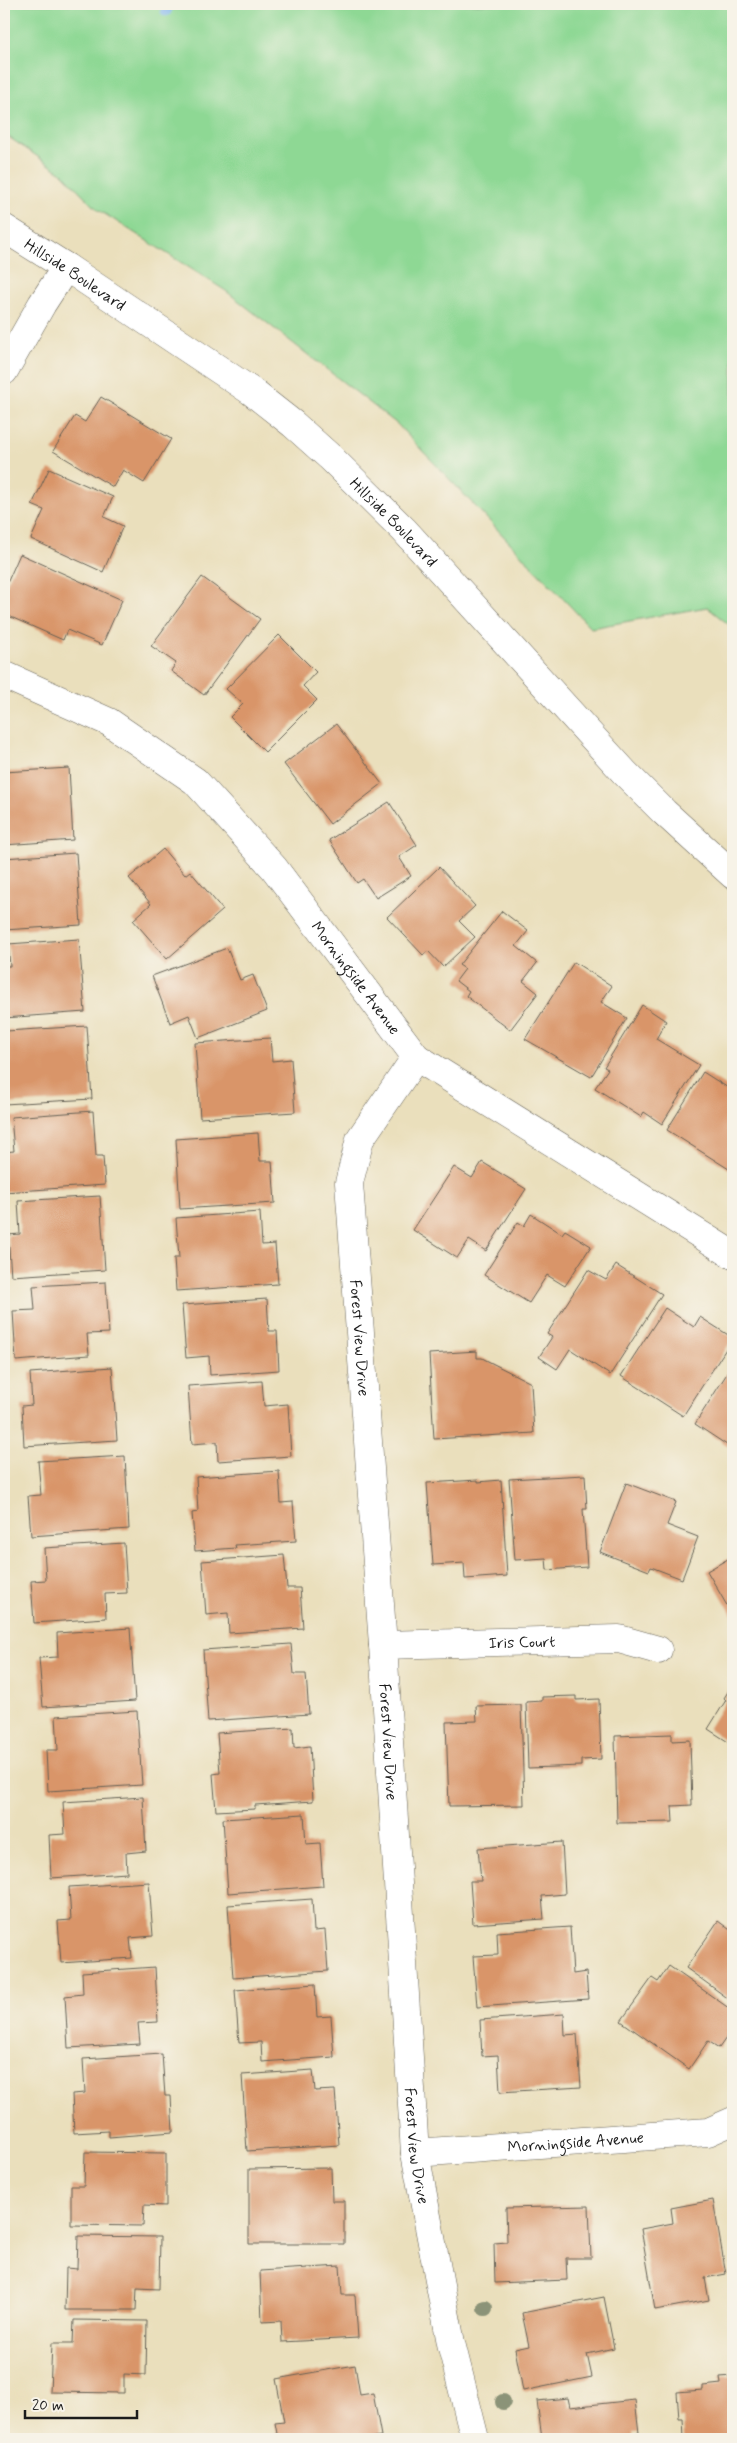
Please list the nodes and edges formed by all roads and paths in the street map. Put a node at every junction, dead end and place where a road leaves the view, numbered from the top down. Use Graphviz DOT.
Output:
graph roads {
  1 [pos="4,228"];
  2 [pos="66,267"];
  3 [pos="4,371"];
  4 [pos="4,675"];
  5 [pos="733,875"];
  6 [pos="416,1057"];
  7 [pos="733,1255"];
  8 [pos="383,1646"];
  9 [pos="658,1650"];
  10 [pos="733,2121"];
  11 [pos="415,2153"];
  12 [pos="475,2439"];
  1 -- 2 [label="street, Hillside Boulevard"];
  2 -- 3 [label="street"];
  2 -- 5 [label="street, Hillside Boulevard"];
  4 -- 6 [label="street, Morningside Avenue"];
  6 -- 7 [label="street, Morningside Avenue"];
  6 -- 8 [label="street, Forest View Drive"];
  8 -- 9 [label="street, Iris Court"];
  8 -- 11 [label="street, Forest View Drive"];
  10 -- 11 [label="street, Morningside Avenue"];
  11 -- 12 [label="street, Forest View Drive"];
}
